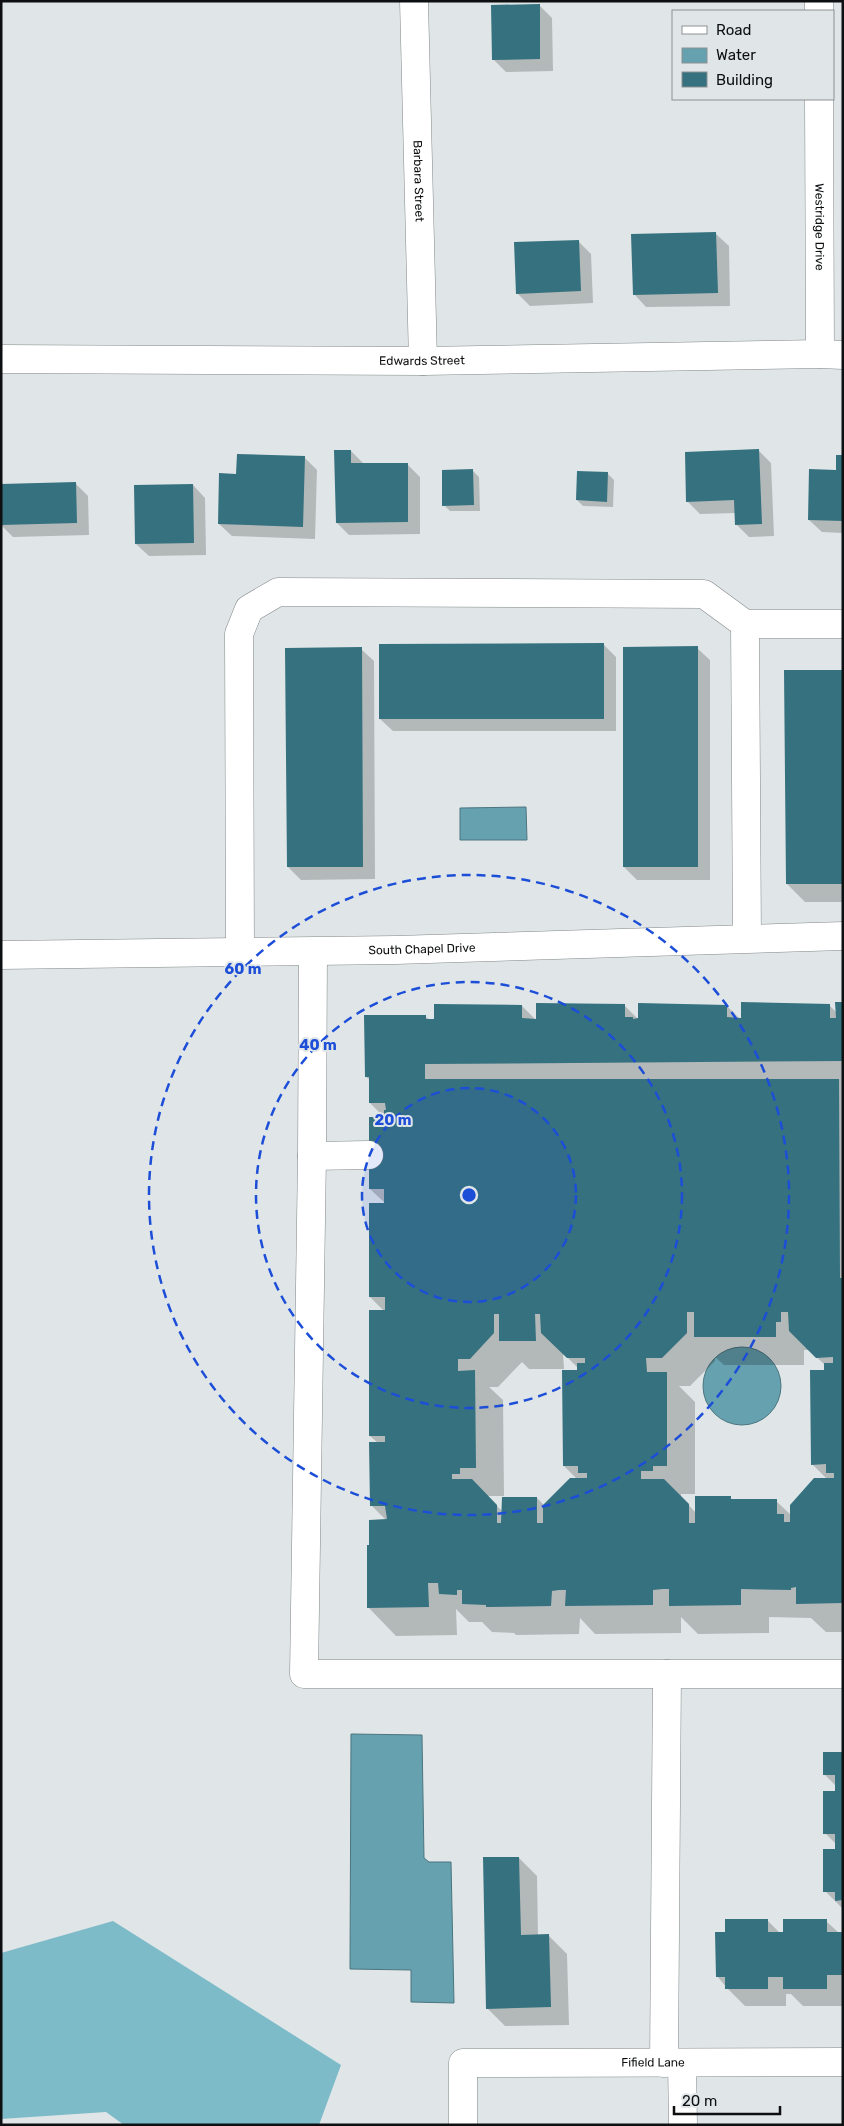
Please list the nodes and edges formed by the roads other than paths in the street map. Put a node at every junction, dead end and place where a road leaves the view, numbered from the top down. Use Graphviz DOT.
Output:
graph roads {
  1 [pos="414,1"];
  2 [pos="820,100"];
  3 [pos="831,354"];
  4 [pos="1,359"];
  5 [pos="423,361"];
  6 [pos="745,624"];
  7 [pos="843,624"];
  8 [pos="843,936"];
  9 [pos="747,938"];
  10 [pos="313,952"];
  11 [pos="240,953"];
  12 [pos="1,955"];
  13 [pos="369,1154"];
  14 [pos="312,1156"];
  15 [pos="667,1674"];
  16 [pos="843,1674"];
  17 [pos="843,2062"];
  18 [pos="673,2063"];
  19 [pos="463,2125"];
  20 [pos="683,2125"];
  1 -- 5 [label="street, Barbara Street"];
  2 -- 3 [label="street, Westridge Drive"];
  3 -- 5 [label="street, Edwards Street"];
  4 -- 5 [label="street, Edwards Street"];
  6 -- 7 [label="street"];
  6 -- 9 [label="street"];
  6 -- 11 [label="street"];
  8 -- 9 [label="street, South Chapel Drive"];
  9 -- 10 [label="street, South Chapel Drive"];
  10 -- 11 [label="street, South Chapel Drive"];
  10 -- 14 [label="street"];
  11 -- 12 [label="street, South Chapel Drive"];
  13 -- 14 [label="street"];
  14 -- 15 [label="street"];
  15 -- 16 [label="street"];
  15 -- 18 [label="street"];
  17 -- 18 [label="street, Fifield Lane"];
  18 -- 19 [label="street, Fifield Lane"];
  18 -- 20 [label="street"];
}
